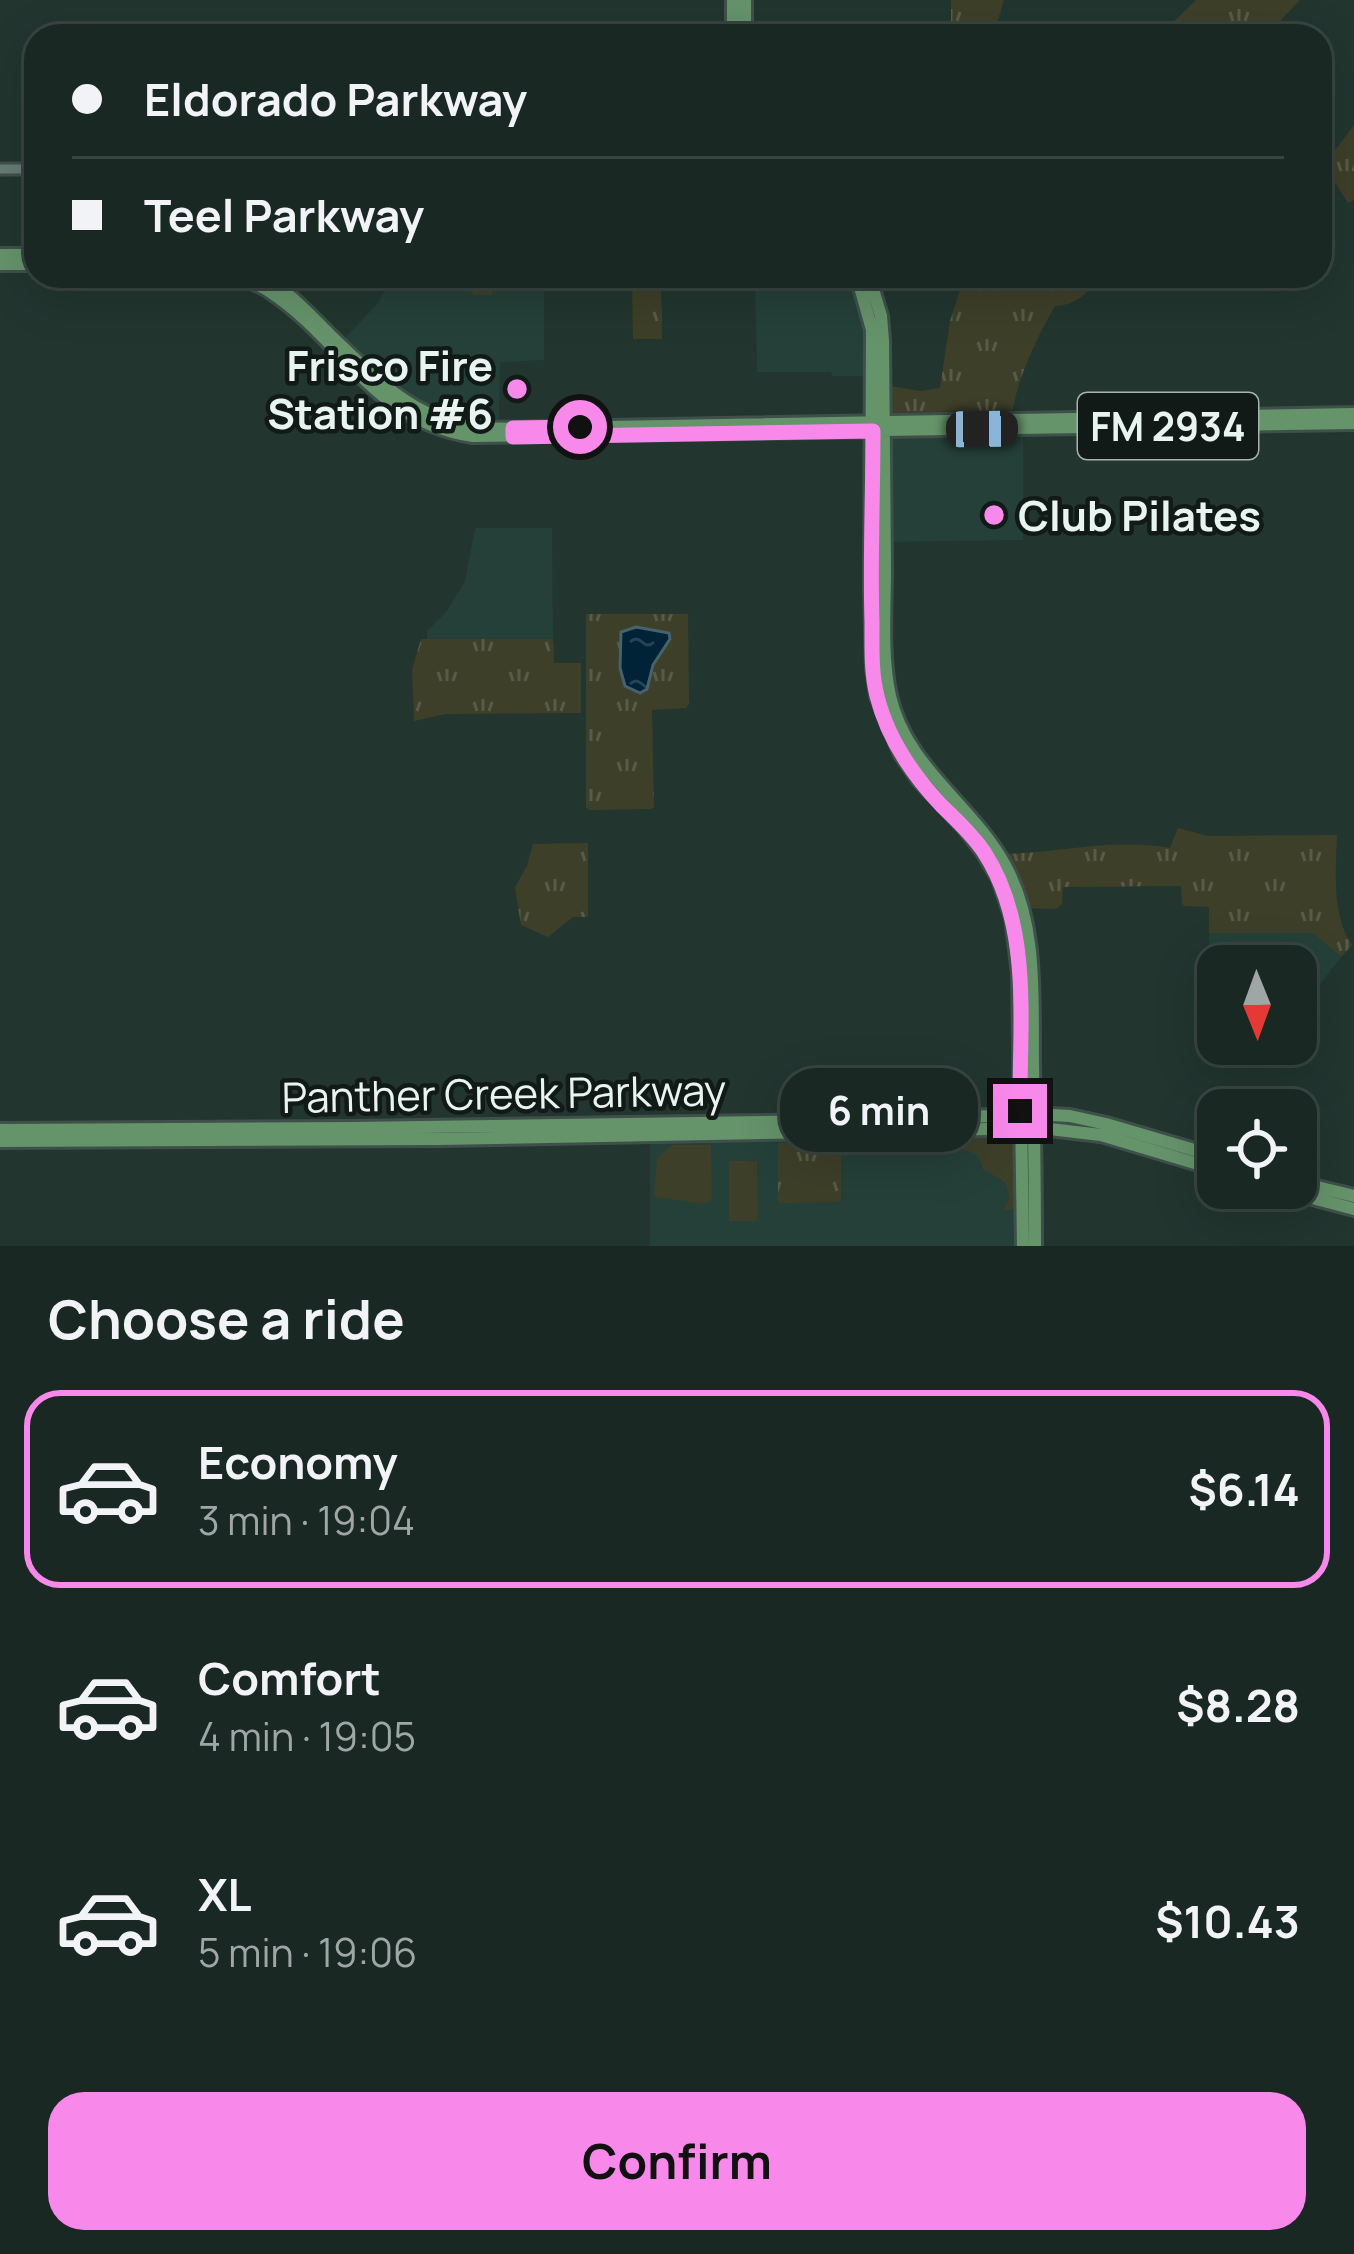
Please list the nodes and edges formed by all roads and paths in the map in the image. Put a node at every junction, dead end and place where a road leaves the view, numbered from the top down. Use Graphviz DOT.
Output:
graph roads {
  1 [pos="264,288"];
  2 [pos="280,288"];
  3 [pos="869,288"];
  4 [pos="1354,418"];
  5 [pos="878,426"];
  6 [pos="513,433"];
  7 [pos="1027,1121"];
  8 [pos="7,1136"];
  9 [pos="1197,1151"];
  10 [pos="1197,1164"];
  11 [pos="1317,1186"];
  12 [pos="1354,1196"];
  13 [pos="1317,1199"];
  14 [pos="1354,1209"];
  15 [pos="1029,1210"];
  16 [pos="1023,1246"];
  17 [pos="1035,1246"];
  1 -- 6 [label="main road, FM 2934"];
  2 -- 6 [label="main road, FM 2934"];
  3 -- 5 [label="main road"];
  4 -- 5 [label="main road, FM 2934"];
  5 -- 6 [label="main road, FM 2934"];
  5 -- 7 [label="main road"];
  7 -- 8 [label="main road, Panther Creek Parkway"];
  7 -- 9 [label="main road, Panther Creek Parkway"];
  7 -- 10 [label="main road, Panther Creek Parkway"];
  7 -- 15 [label="main road"];
  11 -- 12 [label="main road"];
  13 -- 14 [label="main road"];
  15 -- 16 [label="main road"];
  15 -- 17 [label="main road"];
}
